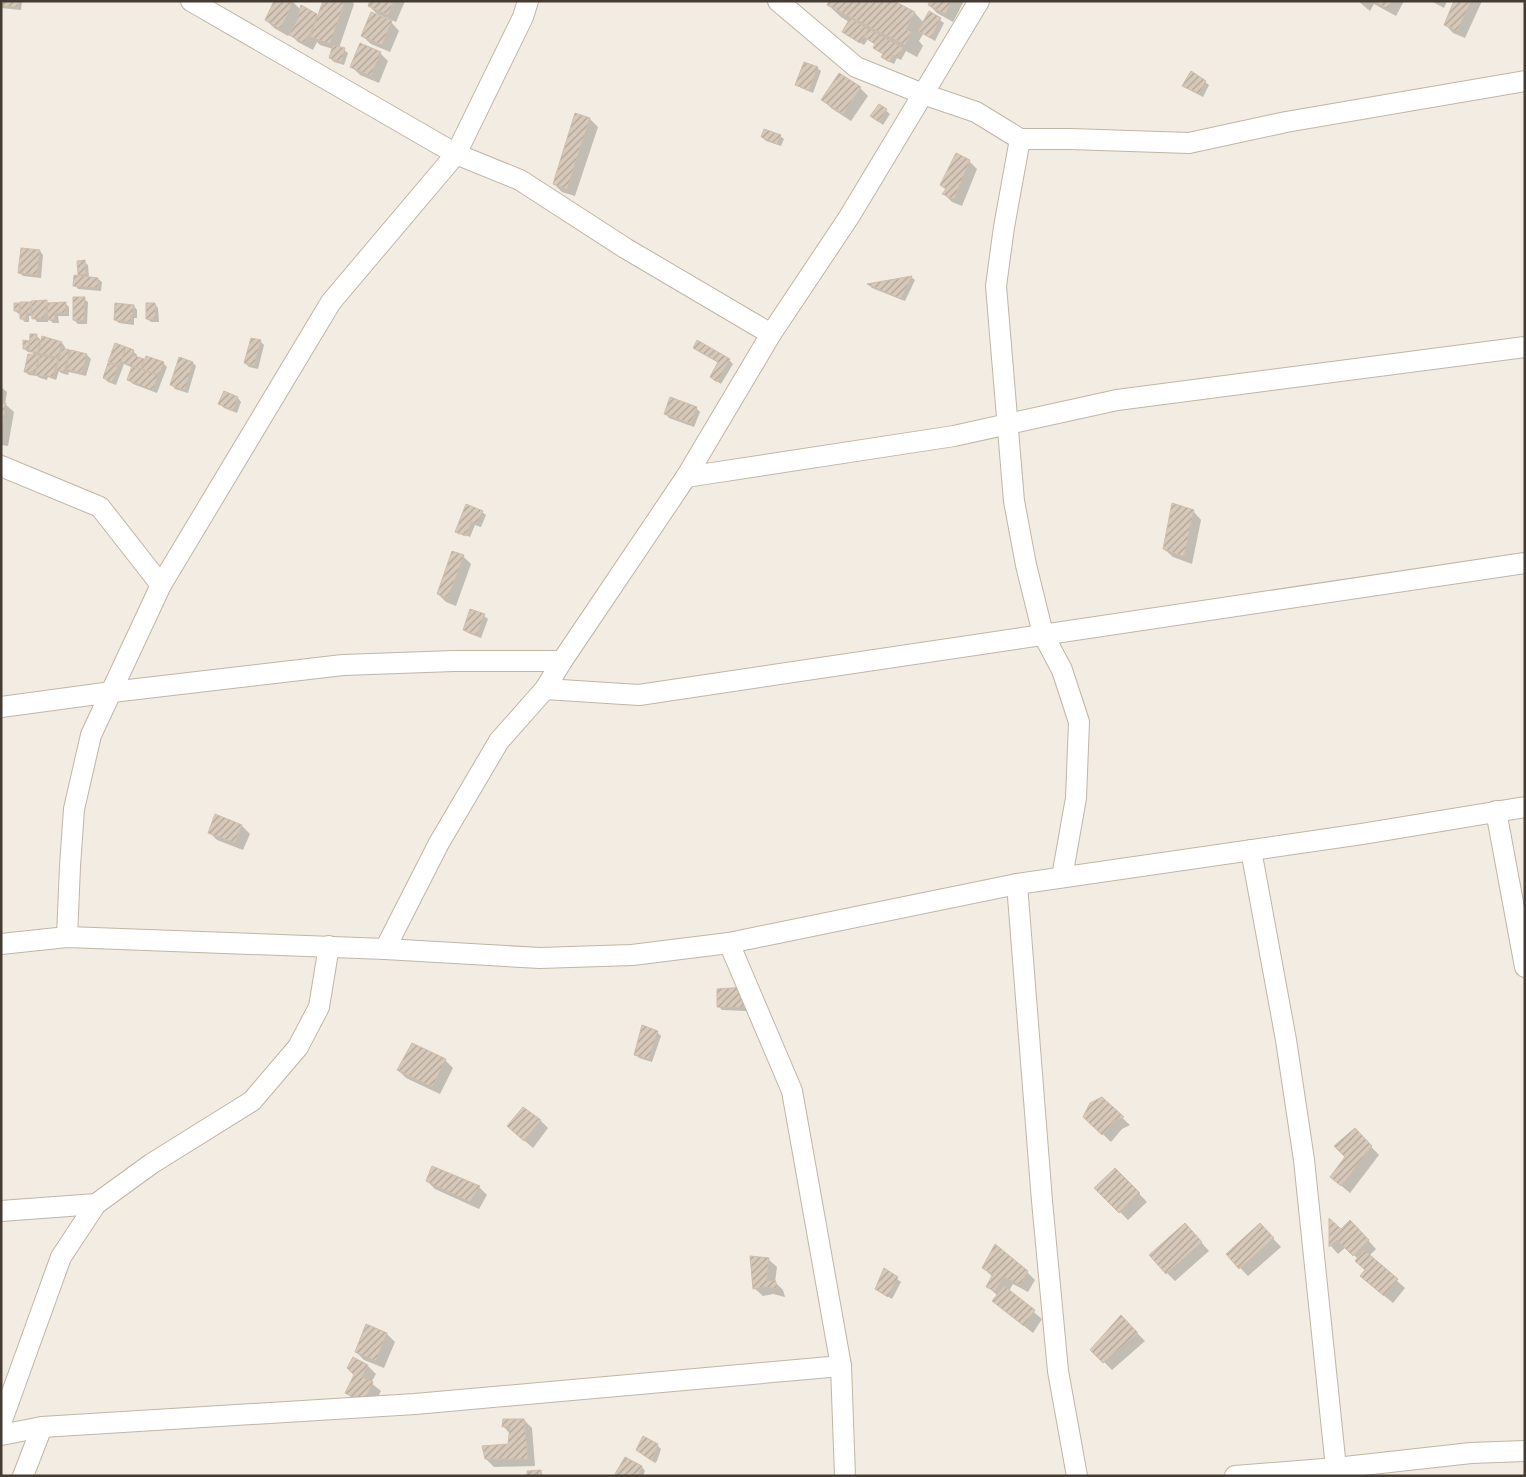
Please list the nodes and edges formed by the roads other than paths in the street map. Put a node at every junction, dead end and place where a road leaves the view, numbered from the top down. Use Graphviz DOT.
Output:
graph roads {
  1 [pos="191,1"];
  2 [pos="528,1"];
  3 [pos="778,1"];
  4 [pos="979,1"];
  5 [pos="1525,81"];
  6 [pos="923,94"];
  7 [pos="1020,139"];
  8 [pos="456,154"];
  9 [pos="771,334"];
  10 [pos="1525,347"];
  11 [pos="1008,425"];
  12 [pos="1,466"];
  13 [pos="686,477"];
  14 [pos="1525,563"];
  15 [pos="161,585"];
  16 [pos="1043,634"];
  17 [pos="562,661"];
  18 [pos="545,689"];
  19 [pos="112,692"];
  20 [pos="1,707"];
  21 [pos="1525,807"];
  22 [pos="1496,811"];
  23 [pos="1251,850"];
  24 [pos="1062,877"];
  25 [pos="1017,884"];
  26 [pos="67,937"];
  27 [pos="729,943"];
  28 [pos="1,944"];
  29 [pos="329,946"];
  30 [pos="384,949"];
  31 [pos="1525,967"];
  32 [pos="96,1204"];
  33 [pos="1,1211"];
  34 [pos="841,1366"];
  35 [pos="1,1423"];
  36 [pos="42,1427"];
  37 [pos="1,1435"];
  38 [pos="1525,1451"];
  39 [pos="1337,1472"];
  40 [pos="23,1476"];
  41 [pos="846,1476"];
  42 [pos="1077,1476"];
  43 [pos="1235,1476"];
  1 -- 8 [label="street"];
  2 -- 8 [label="street"];
  3 -- 6 [label="street"];
  4 -- 6 [label="street"];
  5 -- 7 [label="street"];
  6 -- 7 [label="street"];
  6 -- 9 [label="street"];
  7 -- 11 [label="street"];
  8 -- 9 [label="street"];
  8 -- 15 [label="street"];
  9 -- 13 [label="street"];
  10 -- 11 [label="street"];
  11 -- 13 [label="street"];
  11 -- 16 [label="street"];
  12 -- 15 [label="street"];
  13 -- 17 [label="street"];
  14 -- 16 [label="street"];
  15 -- 19 [label="street"];
  16 -- 18 [label="street"];
  16 -- 24 [label="street"];
  17 -- 18 [label="street"];
  17 -- 19 [label="street"];
  18 -- 30 [label="street"];
  19 -- 20 [label="street"];
  19 -- 26 [label="street"];
  21 -- 22 [label="street"];
  22 -- 23 [label="street"];
  22 -- 31 [label="street"];
  23 -- 24 [label="street"];
  23 -- 39 [label="street"];
  24 -- 25 [label="street"];
  25 -- 27 [label="street"];
  25 -- 42 [label="street"];
  26 -- 28 [label="street"];
  26 -- 29 [label="street"];
  27 -- 30 [label="street"];
  27 -- 34 [label="street"];
  29 -- 30 [label="street"];
  29 -- 32 [label="street"];
  32 -- 33 [label="street"];
  32 -- 35 [label="street"];
  34 -- 36 [label="street"];
  34 -- 41 [label="street"];
  36 -- 37 [label="street"];
  36 -- 40 [label="street"];
  38 -- 39 [label="street"];
  39 -- 43 [label="street"];
}
